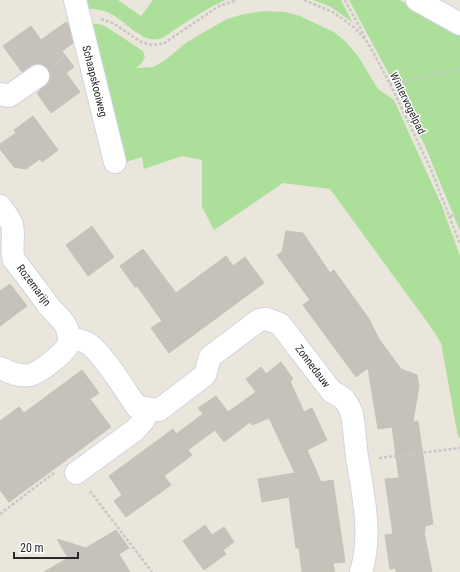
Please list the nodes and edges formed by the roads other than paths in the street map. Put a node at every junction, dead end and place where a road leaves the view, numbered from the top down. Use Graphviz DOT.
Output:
graph roads {
  1 [pos="75,0"];
  2 [pos="417,0"];
  3 [pos="460,24"];
  4 [pos="38,76"];
  5 [pos="0,94"];
  6 [pos="115,162"];
  7 [pos="0,206"];
  8 [pos="69,339"];
  9 [pos="0,368"];
  10 [pos="149,409"];
  11 [pos="76,473"];
  12 [pos="361,572"];
  1 -- 6 [label="street, Schaapskooiweg"];
  2 -- 3 [label="street"];
  4 -- 5 [label="street"];
  7 -- 8 [label="street, Rozemarijn"];
  8 -- 9 [label="street"];
  8 -- 10 [label="street"];
  10 -- 11 [label="street"];
  10 -- 12 [label="street, Zonnedauw"];
}
